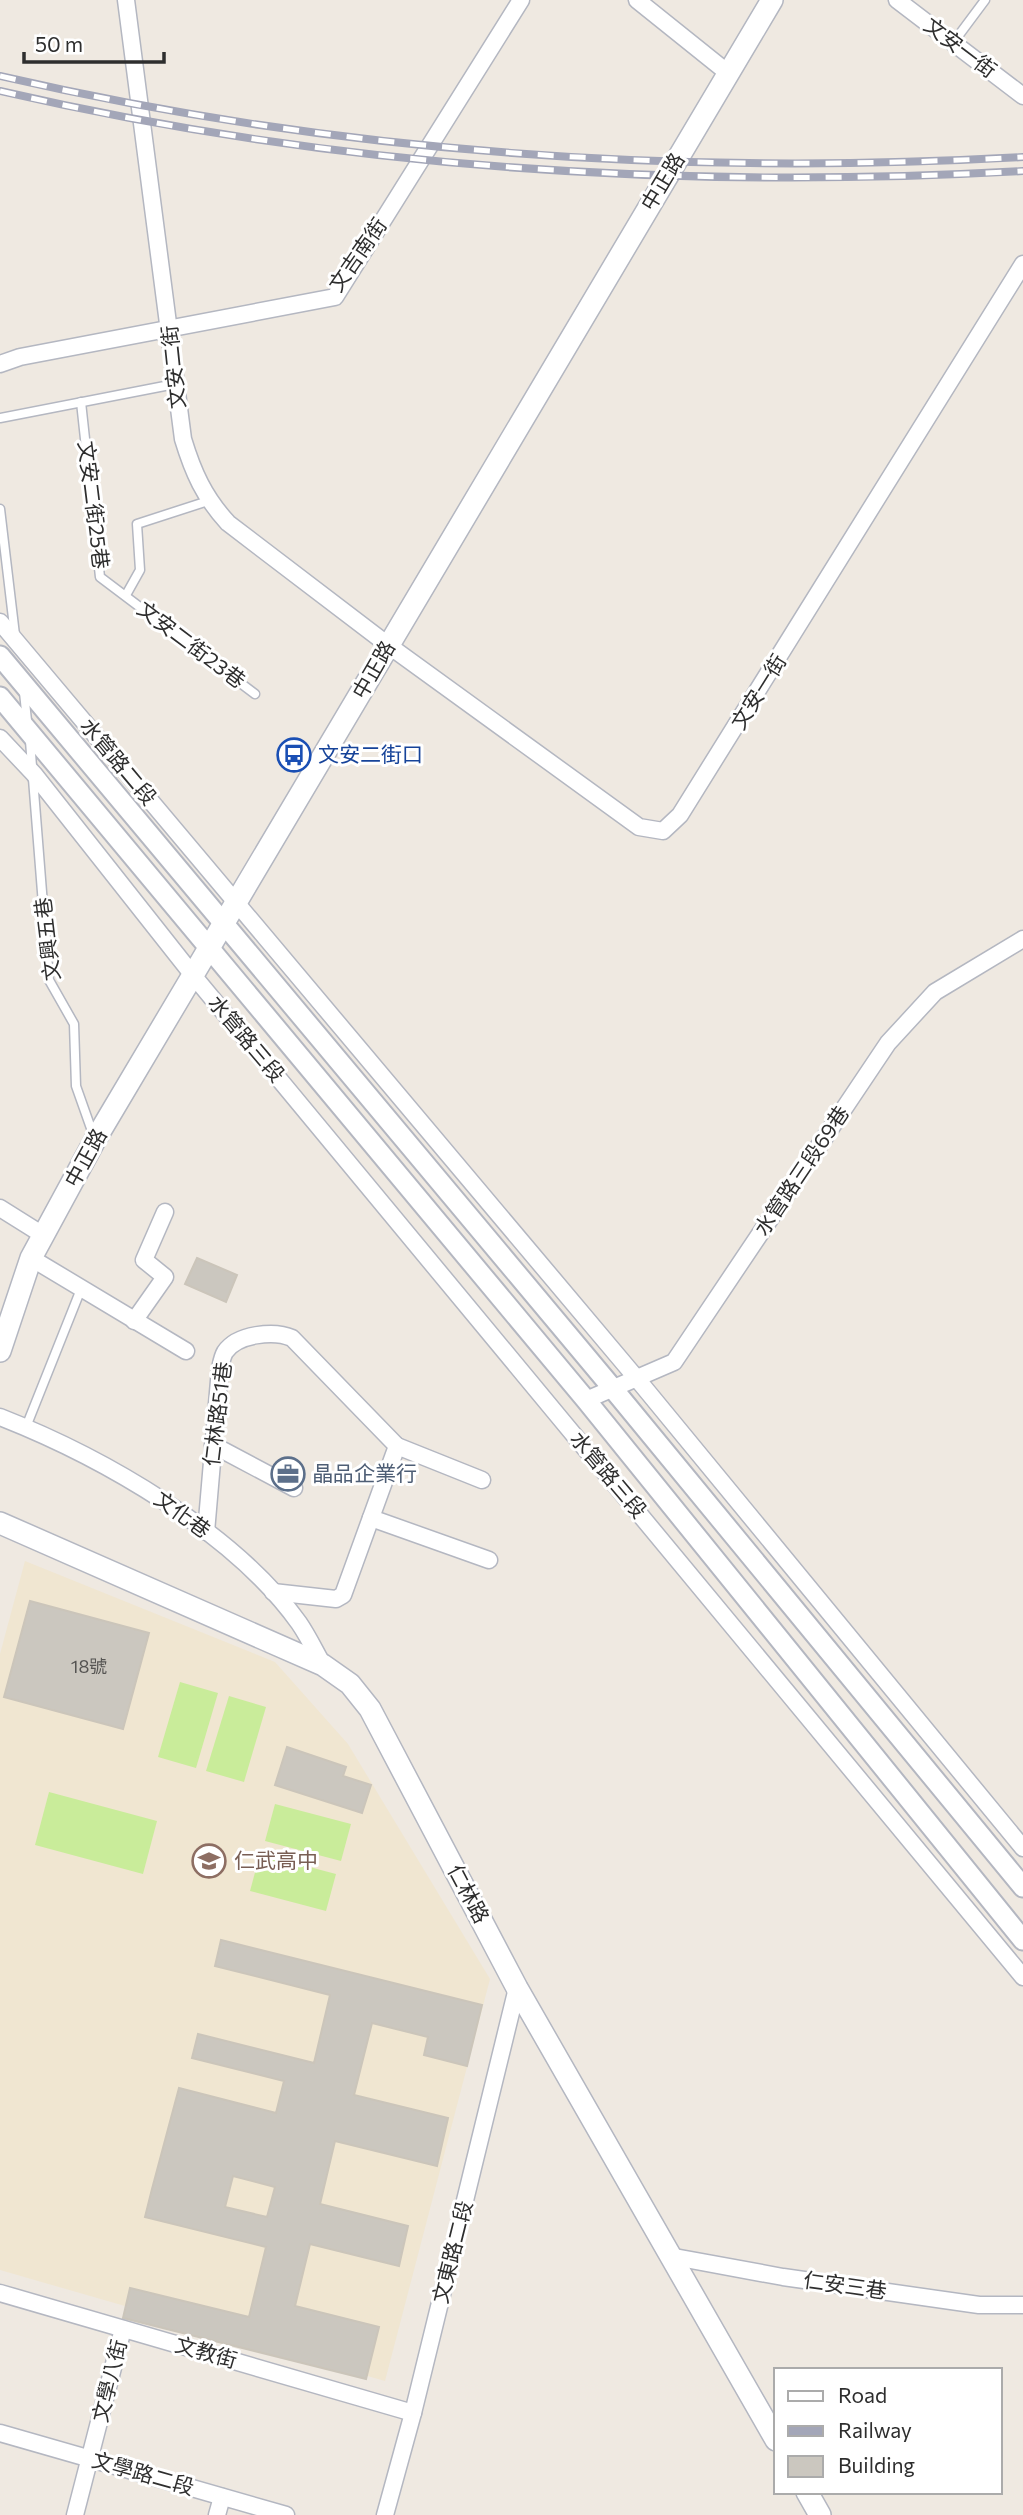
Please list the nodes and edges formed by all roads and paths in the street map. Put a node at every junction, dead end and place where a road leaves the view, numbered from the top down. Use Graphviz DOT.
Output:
graph roads {
  1 [pos="126,0"];
  2 [pos="521,0"];
  3 [pos="637,0"];
  4 [pos="772,0"];
  5 [pos="897,0"];
  6 [pos="985,0"];
  7 [pos="953,43"];
  8 [pos="728,73"];
  9 [pos="1023,96"];
  10 [pos="1023,264"];
  11 [pos="170,330"];
  12 [pos="0,364"];
  13 [pos="175,384"];
  14 [pos="81,402"];
  15 [pos="0,418"];
  16 [pos="208,501"];
  17 [pos="0,509"];
  18 [pos="126,595"];
  19 [pos="0,622"];
  20 [pos="16,640"];
  21 [pos="388,645"];
  22 [pos="0,656"];
  23 [pos="22,682"];
  24 [pos="256,694"];
  25 [pos="0,697"];
  26 [pos="28,729"];
  27 [pos="0,738"];
  28 [pos="34,774"];
  29 [pos="236,904"];
  30 [pos="222,924"];
  31 [pos="1020,944"];
  32 [pos="207,949"];
  33 [pos="192,974"];
  34 [pos="95,1140"];
  35 [pos="0,1208"];
  36 [pos="165,1212"];
  37 [pos="43,1235"];
  38 [pos="31,1258"];
  39 [pos="81,1289"];
  40 [pos="134,1321"];
  41 [pos="186,1350"];
  42 [pos="0,1351"];
  43 [pos="638,1380"];
  44 [pos="614,1390"];
  45 [pos="586,1401"];
  46 [pos="0,1417"];
  47 [pos="26,1427"];
  48 [pos="213,1445"];
  49 [pos="397,1446"];
  50 [pos="482,1480"];
  51 [pos="294,1488"];
  52 [pos="371,1518"];
  53 [pos="0,1523"];
  54 [pos="206,1532"];
  55 [pos="489,1560"];
  56 [pos="273,1592"];
  57 [pos="323,1665"];
  58 [pos="1023,1848"];
  59 [pos="1023,1887"];
  60 [pos="1023,1940"];
  61 [pos="1023,1977"];
  62 [pos="517,1988"];
  63 [pos="669,2256"];
  64 [pos="0,2293"];
  65 [pos="1023,2305"];
  66 [pos="123,2329"];
  67 [pos="413,2413"];
  68 [pos="0,2433"];
  69 [pos="774,2437"];
  70 [pos="90,2459"];
  71 [pos="808,2494"];
  72 [pos="222,2497"];
  73 [pos="75,2515"];
  74 [pos="217,2515"];
  75 [pos="286,2515"];
  76 [pos="385,2515"];
  77 [pos="820,2515"];
  1 -- 11 [label="street, 文安二街"];
  2 -- 11 [label="street, 文吉南街"];
  3 -- 8 [label="street"];
  4 -- 8 [label="main road, 中正路"];
  5 -- 7 [label="street, 文安一街"];
  6 -- 7 [label="lane"];
  7 -- 9 [label="street, 文安一街"];
  8 -- 21 [label="main road, 中正路"];
  10 -- 21 [label="street, 文安一街"];
  11 -- 12 [label="street, 文吉南街"];
  11 -- 13 [label="street, 文安二街"];
  13 -- 14 [label="lane"];
  13 -- 16 [label="street, 文安二街"];
  14 -- 15 [label="lane"];
  14 -- 18 [label="lane, 文安二街25巷"];
  16 -- 18 [label="lane"];
  16 -- 21 [label="street, 文安二街"];
  17 -- 20 [label="lane, 文興五巷"];
  18 -- 24 [label="lane, 文安二街23巷"];
  19 -- 20 [label="street, 水管路二段"];
  20 -- 23 [label="lane, 文興五巷"];
  20 -- 29 [label="street, 水管路二段"];
  21 -- 29 [label="main road, 中正路"];
  22 -- 23 [label="street, 水管路二段"];
  23 -- 26 [label="lane, 文興五巷"];
  23 -- 30 [label="street, 水管路二段"];
  25 -- 26 [label="street"];
  26 -- 28 [label="lane, 文興五巷"];
  26 -- 32 [label="street"];
  27 -- 28 [label="street"];
  28 -- 33 [label="street"];
  28 -- 34 [label="lane, 文興五巷"];
  29 -- 30 [label="main road, 中正路"];
  29 -- 43 [label="street"];
  30 -- 32 [label="main road, 中正路"];
  30 -- 44 [label="street"];
  31 -- 43 [label="street, 水管路三段69巷"];
  32 -- 33 [label="main road, 中正路"];
  32 -- 45 [label="street, 水管路三段"];
  33 -- 34 [label="main road, 中正路"];
  33 -- 61 [label="street, 水管路三段"];
  34 -- 37 [label="main road, 中正路"];
  35 -- 37 [label="street"];
  36 -- 40 [label="street"];
  37 -- 38 [label="main road, 中正路"];
  38 -- 39 [label="street"];
  38 -- 42 [label="main road, 中正路"];
  39 -- 40 [label="street"];
  39 -- 47 [label="lane"];
  40 -- 41 [label="street"];
  43 -- 44 [label="street, 水管路三段69巷"];
  43 -- 58 [label="street"];
  44 -- 45 [label="street, 水管路三段69巷"];
  44 -- 59 [label="street"];
  45 -- 60 [label="street, 水管路三段"];
  46 -- 47 [label="street, 文化巷"];
  47 -- 54 [label="street, 文化巷"];
  48 -- 49 [label="street, 仁林路51巷"];
  48 -- 51 [label="street"];
  48 -- 54 [label="street, 仁林路51巷"];
  49 -- 50 [label="street, 仁林路51巷"];
  49 -- 52 [label="street"];
  52 -- 55 [label="street"];
  52 -- 56 [label="street"];
  53 -- 57 [label="main road, 仁林路"];
  54 -- 56 [label="street, 文化巷"];
  56 -- 57 [label="street, 文化巷"];
  57 -- 62 [label="main road, 仁林路"];
  62 -- 63 [label="main road, 仁林路"];
  62 -- 67 [label="street, 文東路二段"];
  63 -- 65 [label="street, 仁安三巷"];
  63 -- 69 [label="main road, 仁林路"];
  64 -- 66 [label="street, 文教街"];
  66 -- 67 [label="street, 文教街"];
  66 -- 70 [label="street, 文學八街"];
  67 -- 76 [label="street, 文東路二段"];
  68 -- 70 [label="street, 文學路二段"];
  70 -- 72 [label="street, 文學路二段"];
  70 -- 73 [label="street, 文學八街"];
  71 -- 77 [label="main road"];
  72 -- 74 [label="street"];
  72 -- 75 [label="street, 文學路二段"];
}
